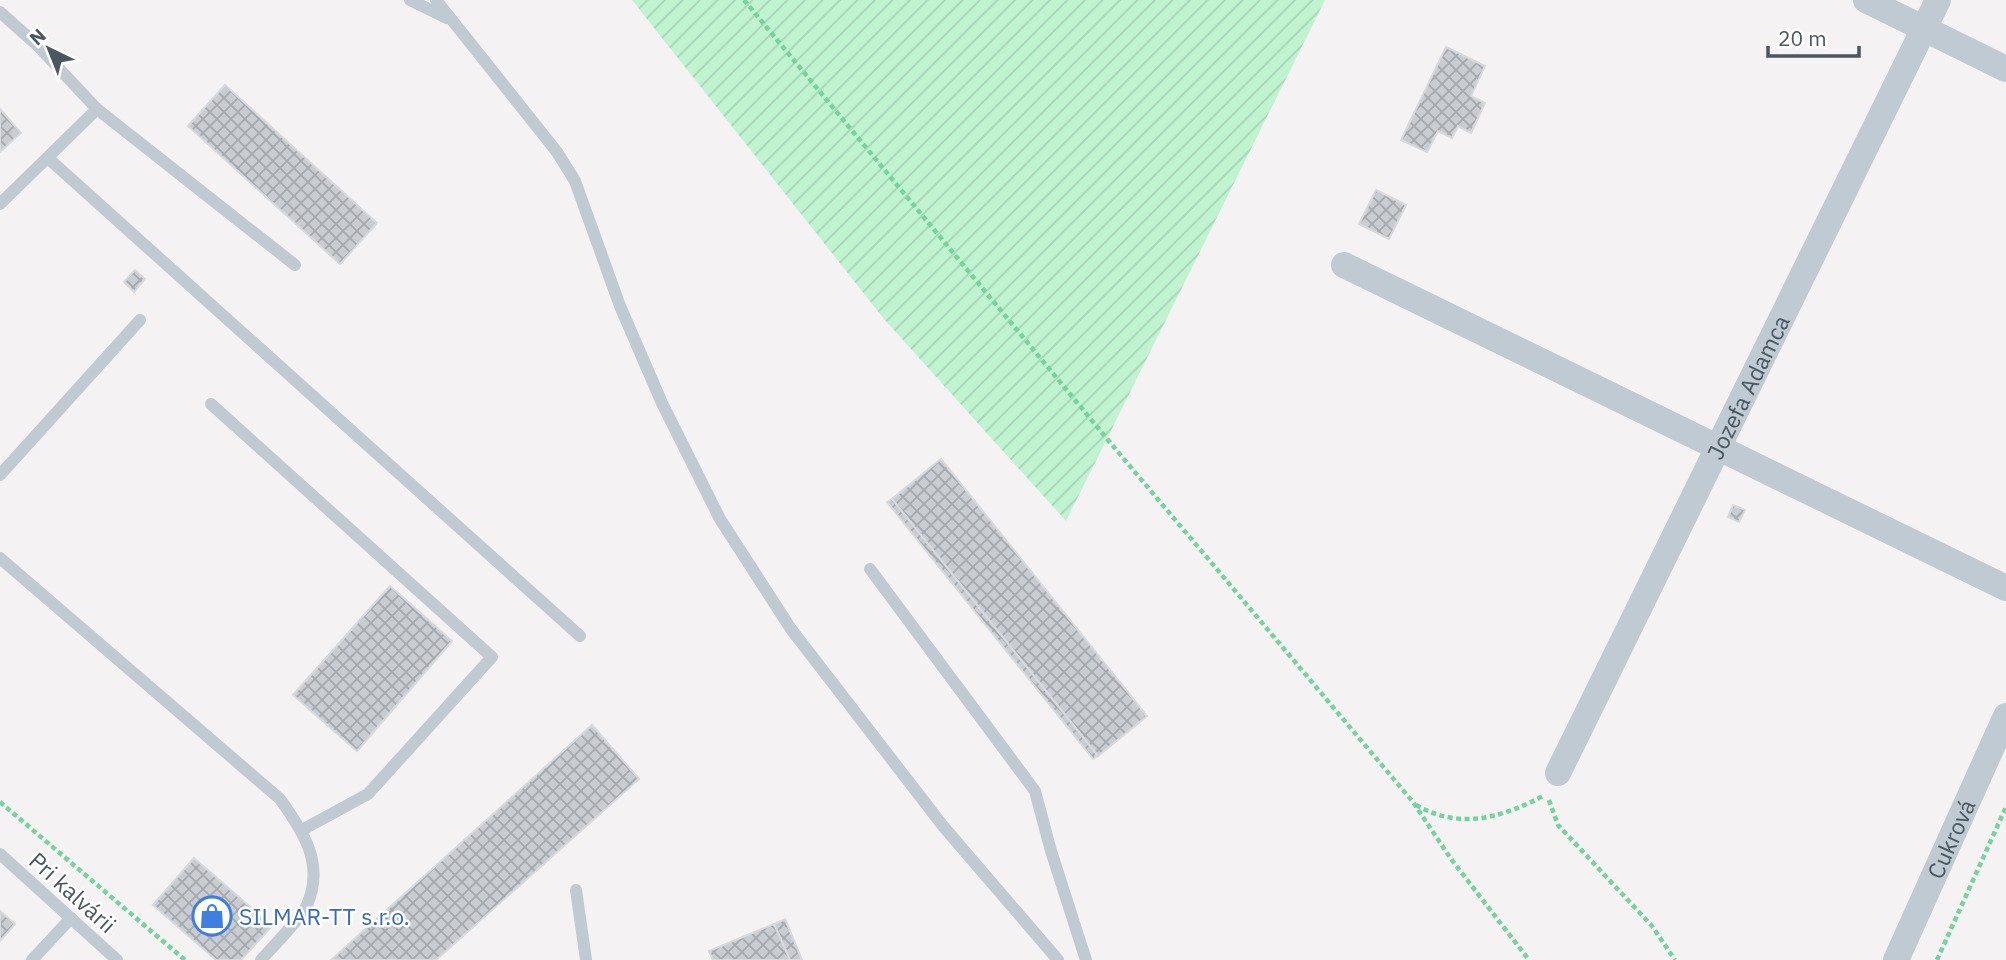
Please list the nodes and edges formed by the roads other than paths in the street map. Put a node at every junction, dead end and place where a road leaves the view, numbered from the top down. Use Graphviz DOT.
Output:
graph roads {
  1 [pos="410,0"];
  2 [pos="436,0"];
  3 [pos="1866,0"];
  4 [pos="1938,0"];
  5 [pos="0,12"];
  6 [pos="453,21"];
  7 [pos="1924,29"];
  8 [pos="2006,69"];
  9 [pos="97,109"];
  10 [pos="49,159"];
  11 [pos="0,204"];
  12 [pos="295,265"];
  13 [pos="1345,265"];
  14 [pos="140,320"];
  15 [pos="211,404"];
  16 [pos="1718,447"];
  17 [pos="0,475"];
  18 [pos="0,558"];
  19 [pos="870,569"];
  20 [pos="2006,588"];
  21 [pos="580,636"];
  22 [pos="2006,716"];
  23 [pos="1558,773"];
  24 [pos="302,830"];
  25 [pos="0,854"];
  26 [pos="576,890"];
  27 [pos="71,918"];
  28 [pos="112,958"];
  29 [pos="32,960"];
  30 [pos="261,960"];
  31 [pos="586,960"];
  32 [pos="1058,960"];
  33 [pos="1086,960"];
  34 [pos="1896,960"];
  1 -- 6 [label="lane"];
  2 -- 6 [label="lane"];
  3 -- 7 [label="street"];
  4 -- 7 [label="street, Jozefa Adamca"];
  5 -- 9 [label="lane"];
  6 -- 32 [label="lane"];
  7 -- 8 [label="street"];
  7 -- 16 [label="street, Jozefa Adamca"];
  9 -- 10 [label="lane"];
  9 -- 12 [label="lane"];
  10 -- 11 [label="lane"];
  10 -- 21 [label="lane"];
  13 -- 16 [label="street"];
  14 -- 17 [label="lane"];
  15 -- 24 [label="lane"];
  16 -- 20 [label="street"];
  16 -- 23 [label="street, Jozefa Adamca"];
  18 -- 24 [label="lane"];
  19 -- 33 [label="lane"];
  22 -- 34 [label="street, Cukrová"];
  24 -- 30 [label="lane"];
  25 -- 27 [label="lane, Pri kalvárii"];
  26 -- 31 [label="lane"];
  27 -- 28 [label="lane, Pri kalvárii"];
  27 -- 29 [label="lane"];
}
